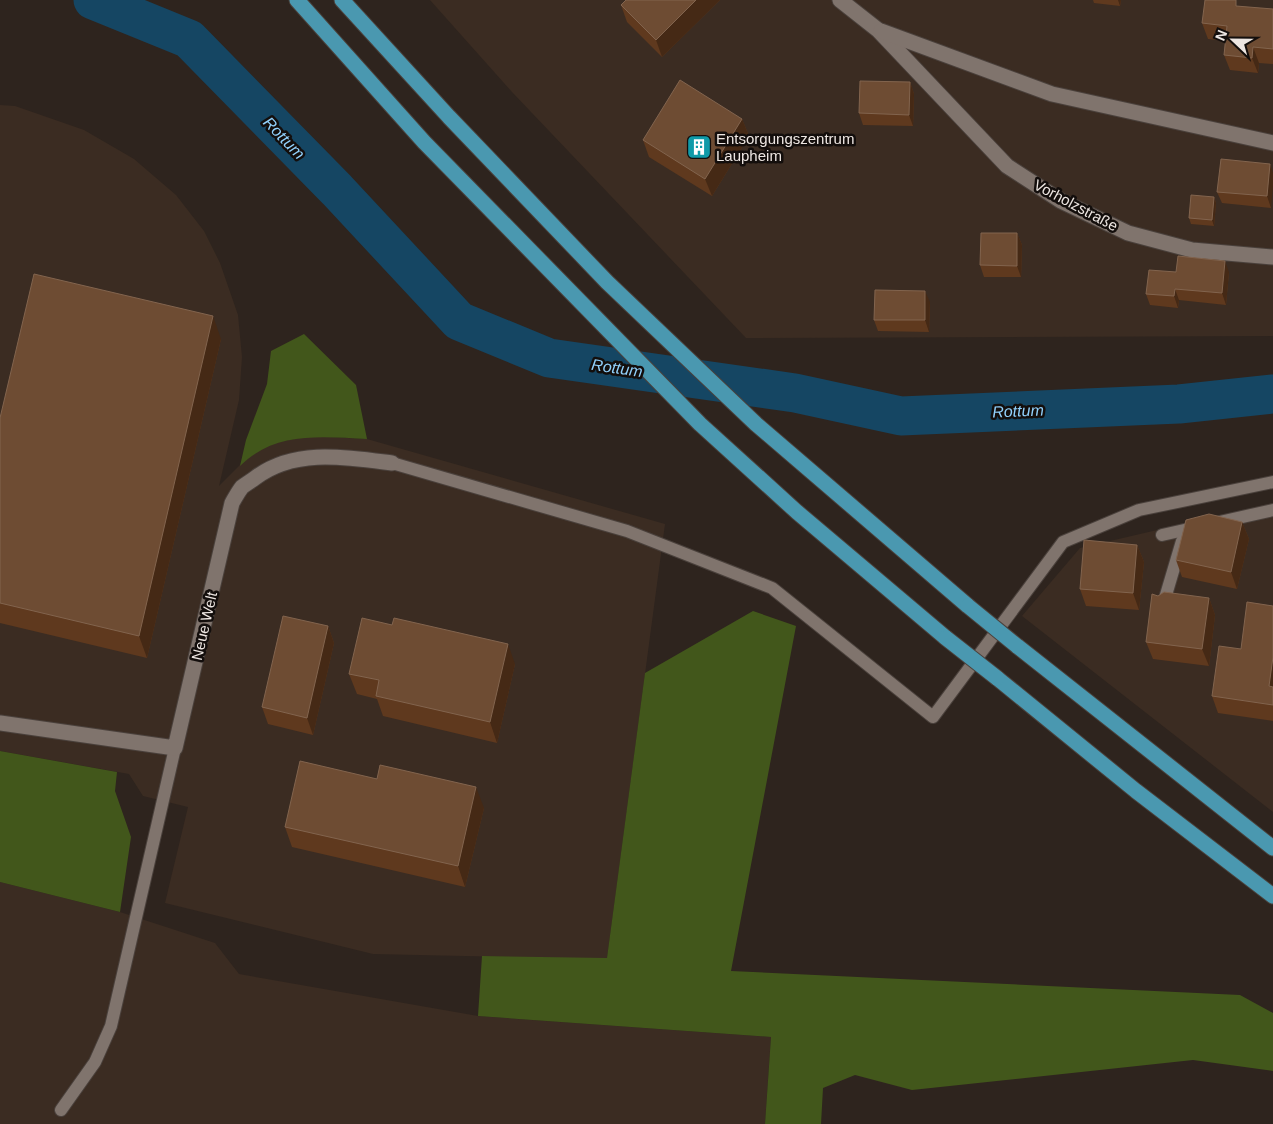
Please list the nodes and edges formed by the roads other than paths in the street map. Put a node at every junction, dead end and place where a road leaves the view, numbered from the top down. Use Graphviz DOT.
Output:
graph roads {
  1 [pos="298,0"];
  2 [pos="342,0"];
  3 [pos="840,0"];
  4 [pos="878,30"];
  5 [pos="1273,143"];
  6 [pos="1273,257"];
  7 [pos="392,463"];
  8 [pos="1273,482"];
  9 [pos="1273,510"];
  10 [pos="1185,530"];
  11 [pos="1162,535"];
  12 [pos="1163,605"];
  13 [pos="0,723"];
  14 [pos="175,748"];
  15 [pos="1273,848"];
  16 [pos="1273,896"];
  17 [pos="61,1110"];
  1 -- 16 [label="highway, bridge"];
  2 -- 15 [label="highway, bridge"];
  3 -- 4 [label="street, Vorholzstraße"];
  4 -- 5 [label="street, Vorholzstraße"];
  4 -- 6 [label="street, Vorholzstraße"];
  7 -- 8 [label="lane"];
  7 -- 14 [label="street, Neue Welt"];
  9 -- 10 [label="lane"];
  10 -- 11 [label="lane"];
  10 -- 12 [label="lane"];
  13 -- 14 [label="street"];
  14 -- 17 [label="lane"];
}
